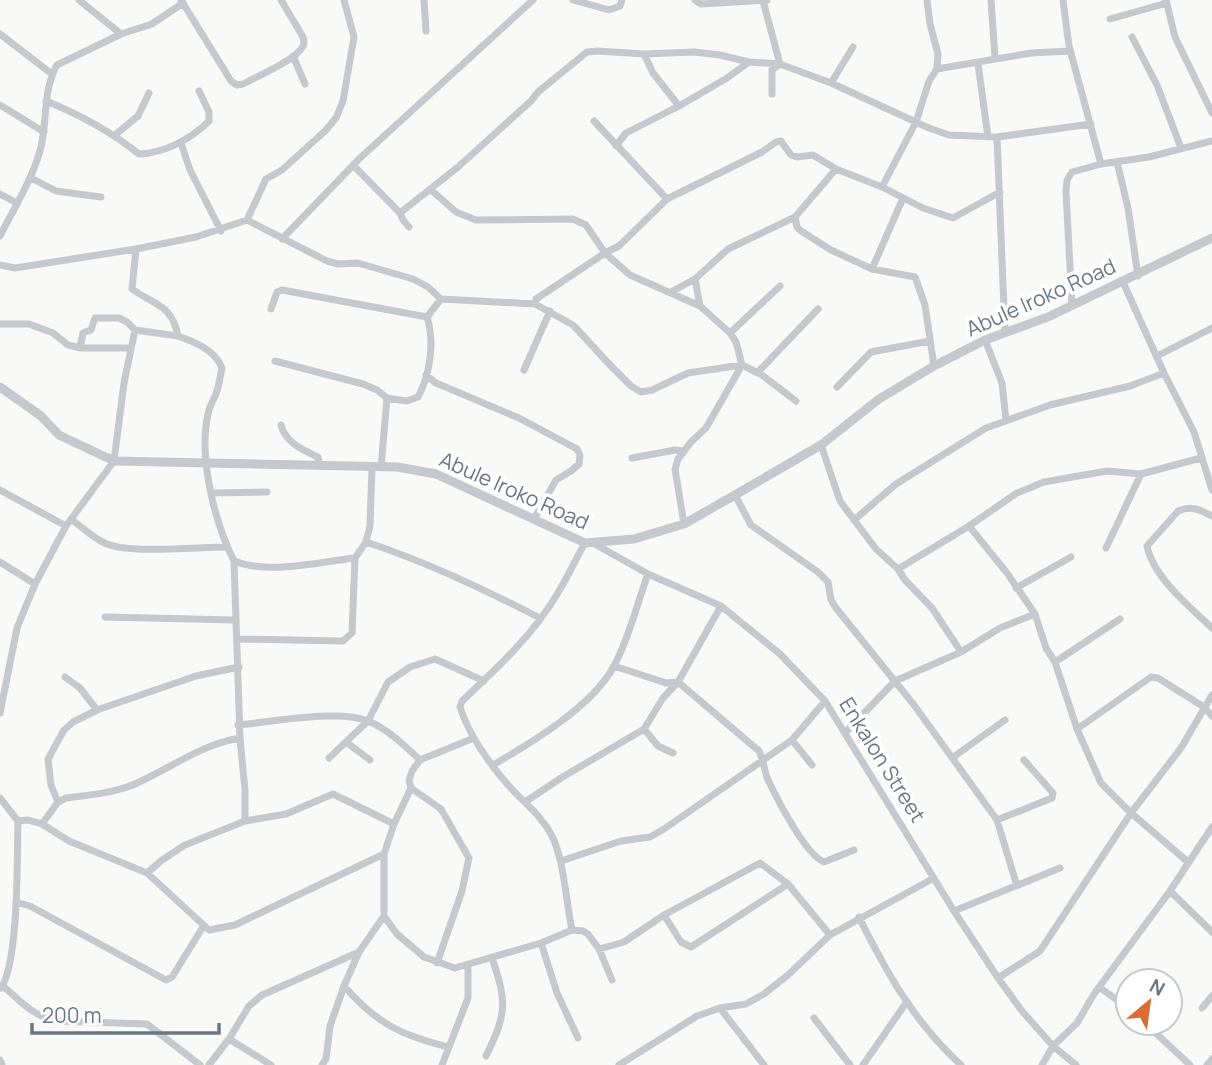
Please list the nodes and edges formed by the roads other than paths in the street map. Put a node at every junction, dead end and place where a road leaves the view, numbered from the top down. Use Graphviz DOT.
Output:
graph roads {
  1 [pos="79,0"];
  2 [pos="281,0"];
  3 [pos="344,0"];
  4 [pos="424,0"];
  5 [pos="533,0"];
  6 [pos="573,0"];
  7 [pos="622,0"];
  8 [pos="695,0"];
  9 [pos="927,0"];
  10 [pos="990,0"];
  11 [pos="1063,0"];
  12 [pos="766,1"];
  13 [pos="1166,1"];
  14 [pos="182,2"];
  15 [pos="1110,19"];
  16 [pos="426,31"];
  17 [pos="0,34"];
  18 [pos="121,34"];
  19 [pos="1132,37"];
  20 [pos="853,47"];
  21 [pos="1070,51"];
  22 [pos="644,54"];
  23 [pos="293,56"];
  24 [pos="995,58"];
  25 [pos="749,62"];
  26 [pos="780,64"];
  27 [pos="978,64"];
  28 [pos="937,69"];
  29 [pos="52,74"];
  30 [pos="831,82"];
  31 [pos="305,84"];
  32 [pos="199,92"];
  33 [pos="149,93"];
  34 [pos="772,94"];
  35 [pos="1208,98"];
  36 [pos="47,102"];
  37 [pos="0,105"];
  38 [pos="679,106"];
  39 [pos="1212,113"];
  40 [pos="594,121"];
  41 [pos="916,122"];
  42 [pos="1091,124"];
  43 [pos="44,132"];
  44 [pos="115,135"];
  45 [pos="993,136"];
  46 [pos="1212,141"];
  47 [pos="181,143"];
  48 [pos="616,146"];
  49 [pos="1181,148"];
  50 [pos="1117,162"];
  51 [pos="1101,164"];
  52 [pos="353,165"];
  53 [pos="836,169"];
  54 [pos="31,178"];
  55 [pos="882,187"];
  56 [pos="430,189"];
  57 [pos="1000,192"];
  58 [pos="0,194"];
  59 [pos="101,197"];
  60 [pos="903,198"];
  61 [pos="667,199"];
  62 [pos="17,203"];
  63 [pos="400,213"];
  64 [pos="795,217"];
  65 [pos="247,220"];
  66 [pos="410,227"];
  67 [pos="221,231"];
  68 [pos="0,236"];
  69 [pos="1212,238"];
  70 [pos="282,239"];
  71 [pos="136,249"];
  72 [pos="605,253"];
  73 [pos="0,265"];
  74 [pos="872,269"];
  75 [pos="1138,275"];
  76 [pos="695,279"];
  77 [pos="1122,280"];
  78 [pos="780,286"];
  79 [pos="671,292"];
  80 [pos="441,299"];
  81 [pos="535,304"];
  82 [pos="699,306"];
  83 [pos="1072,306"];
  84 [pos="271,309"];
  85 [pos="818,309"];
  86 [pos="550,311"];
  87 [pos="427,317"];
  88 [pos="0,324"];
  89 [pos="1212,328"];
  90 [pos="135,330"];
  91 [pos="730,332"];
  92 [pos="1005,333"];
  93 [pos="178,336"];
  94 [pos="985,340"];
  95 [pos="930,341"];
  96 [pos="80,348"];
  97 [pos="130,348"];
  98 [pos="1157,356"];
  99 [pos="275,361"];
  100 [pos="742,365"];
  101 [pos="934,366"];
  102 [pos="524,370"];
  103 [pos="758,372"];
  104 [pos="1164,373"];
  105 [pos="426,375"];
  106 [pos="436,383"];
  107 [pos="837,387"];
  108 [pos="1,389"];
  109 [pos="422,390"];
  110 [pos="387,398"];
  111 [pos="796,401"];
  112 [pos="1006,420"];
  113 [pos="281,425"];
  114 [pos="821,445"];
  115 [pos="684,451"];
  116 [pos="632,458"];
  117 [pos="1201,458"];
  118 [pos="114,461"];
  119 [pos="206,462"];
  120 [pos="319,465"];
  121 [pos="377,467"];
  122 [pos="1141,474"];
  123 [pos="1212,490"];
  124 [pos="0,491"];
  125 [pos="267,492"];
  126 [pos="211,493"];
  127 [pos="735,495"];
  128 [pos="1212,516"];
  129 [pos="534,519"];
  130 [pos="854,520"];
  131 [pos="69,522"];
  132 [pos="684,524"];
  133 [pos="969,526"];
  134 [pos="366,542"];
  135 [pos="589,543"];
  136 [pos="227,547"];
  137 [pos="1106,548"];
  138 [pos="1071,557"];
  139 [pos="355,558"];
  140 [pos="234,561"];
  141 [pos="0,562"];
  142 [pos="898,569"];
  143 [pos="648,574"];
  144 [pos="35,584"];
  145 [pos="1017,588"];
  146 [pos="721,606"];
  147 [pos="1035,614"];
  148 [pos="105,617"];
  149 [pos="540,618"];
  150 [pos="1120,619"];
  151 [pos="235,620"];
  152 [pos="1212,628"];
  153 [pos="237,639"];
  154 [pos="961,652"];
  155 [pos="1055,662"];
  156 [pos="614,666"];
  157 [pos="239,667"];
  158 [pos="65,677"];
  159 [pos="484,681"];
  160 [pos="895,681"];
  161 [pos="678,682"];
  162 [pos="1212,695"];
  163 [pos="825,701"];
  164 [pos="1204,707"];
  165 [pos="97,710"];
  166 [pos="0,713"];
  167 [pos="1212,716"];
  168 [pos="1005,720"];
  169 [pos="368,721"];
  170 [pos="238,725"];
  171 [pos="644,729"];
  172 [pos="1077,729"];
  173 [pos="845,733"];
  174 [pos="240,738"];
  175 [pos="474,738"];
  176 [pos="792,740"];
  177 [pos="346,742"];
  178 [pos="673,753"];
  179 [pos="329,758"];
  180 [pos="952,758"];
  181 [pos="370,760"];
  182 [pos="421,760"];
  183 [pos="764,760"];
  184 [pos="1024,760"];
  185 [pos="493,765"];
  186 [pos="812,765"];
  187 [pos="411,788"];
  188 [pos="0,798"];
  189 [pos="58,802"];
  190 [pos="525,802"];
  191 [pos="1131,813"];
  192 [pos="997,820"];
  193 [pos="18,821"];
  194 [pos="246,821"];
  195 [pos="43,824"];
  196 [pos="394,824"];
  197 [pos="1212,827"];
  198 [pos="854,850"];
  199 [pos="384,854"];
  200 [pos="561,861"];
  201 [pos="1188,862"];
  202 [pos="1060,868"];
  203 [pos="147,873"];
  204 [pos="934,878"];
  205 [pos="788,884"];
  206 [pos="1017,886"];
  207 [pos="1170,891"];
  208 [pos="16,902"];
  209 [pos="954,911"];
  210 [pos="664,915"];
  211 [pos="384,916"];
  212 [pos="859,917"];
  213 [pos="203,927"];
  214 [pos="572,930"];
  215 [pos="1212,932"];
  216 [pos="830,935"];
  217 [pos="541,943"];
  218 [pos="599,949"];
  219 [pos="359,952"];
  220 [pos="492,958"];
  221 [pos="437,963"];
  222 [pos="468,966"];
  223 [pos="998,978"];
  224 [pos="612,980"];
  225 [pos="344,986"];
  226 [pos="1,987"];
  227 [pos="1099,987"];
  228 [pos="1212,996"];
  229 [pos="1114,998"];
  230 [pos="906,1003"];
  231 [pos="720,1008"];
  232 [pos="1202,1008"];
  233 [pos="814,1018"];
  234 [pos="1158,1037"];
  235 [pos="578,1038"];
  236 [pos="229,1039"];
  237 [pos="1053,1046"];
  238 [pos="448,1047"];
  239 [pos="486,1056"];
  240 [pos="1212,1059"];
  241 [pos="0,1060"];
  242 [pos="2,1065"];
  243 [pos="200,1065"];
  244 [pos="209,1065"];
  245 [pos="271,1065"];
  246 [pos="322,1065"];
  247 [pos="442,1065"];
  248 [pos="619,1065"];
  249 [pos="764,1065"];
  250 [pos="850,1065"];
  251 [pos="863,1065"];
  252 [pos="961,1065"];
  253 [pos="1042,1065"];
  254 [pos="1076,1065"];
  255 [pos="1190,1065"];
  256 [pos="1206,1065"];
  1 -- 18 [label="street"];
  2 -- 23 [label="street"];
  3 -- 65 [label="street"];
  4 -- 16 [label="street"];
  5 -- 52 [label="street"];
  6 -- 7 [label="street"];
  8 -- 12 [label="street"];
  9 -- 28 [label="street"];
  10 -- 24 [label="street"];
  11 -- 21 [label="street"];
  12 -- 26 [label="street"];
  13 -- 15 [label="street"];
  13 -- 35 [label="street"];
  14 -- 18 [label="street"];
  14 -- 23 [label="street"];
  17 -- 29 [label="street"];
  18 -- 29 [label="street"];
  19 -- 49 [label="street"];
  20 -- 30 [label="street"];
  21 -- 24 [label="street"];
  21 -- 42 [label="street"];
  22 -- 25 [label="street"];
  22 -- 38 [label="street"];
  22 -- 56 [label="street"];
  23 -- 31 [label="street"];
  24 -- 27 [label="street"];
  25 -- 26 [label="street"];
  25 -- 38 [label="street"];
  26 -- 30 [label="street"];
  26 -- 34 [label="street"];
  27 -- 28 [label="street"];
  27 -- 45 [label="street"];
  28 -- 41 [label="street"];
  29 -- 36 [label="street"];
  30 -- 41 [label="street"];
  32 -- 47 [label="street"];
  33 -- 44 [label="street"];
  35 -- 39 [label="street"];
  36 -- 43 [label="street"];
  36 -- 44 [label="street"];
  37 -- 43 [label="street"];
  38 -- 48 [label="street"];
  40 -- 48 [label="street"];
  41 -- 45 [label="street"];
  41 -- 55 [label="street"];
  42 -- 45 [label="street"];
  42 -- 51 [label="street"];
  43 -- 54 [label="street"];
  44 -- 47 [label="street"];
  45 -- 57 [label="street"];
  46 -- 49 [label="street"];
  47 -- 67 [label="street"];
  48 -- 61 [label="street"];
  49 -- 50 [label="street"];
  50 -- 51 [label="street"];
  50 -- 75 [label="street"];
  51 -- 83 [label="street"];
  52 -- 63 [label="street"];
  52 -- 70 [label="street"];
  53 -- 55 [label="street"];
  53 -- 61 [label="street"];
  53 -- 64 [label="street"];
  54 -- 59 [label="street"];
  54 -- 62 [label="street"];
  55 -- 60 [label="street"];
  56 -- 63 [label="street"];
  56 -- 72 [label="street"];
  57 -- 60 [label="street"];
  57 -- 92 [label="street"];
  58 -- 62 [label="street"];
  60 -- 74 [label="street"];
  61 -- 72 [label="street"];
  62 -- 68 [label="street"];
  63 -- 66 [label="street"];
  64 -- 74 [label="street"];
  64 -- 76 [label="street"];
  65 -- 67 [label="street"];
  65 -- 70 [label="street"];
  67 -- 71 [label="street"];
  69 -- 75 [label="street, Abule Iroko Road"];
  70 -- 80 [label="street"];
  71 -- 73 [label="street"];
  71 -- 93 [label="street"];
  72 -- 79 [label="street"];
  72 -- 81 [label="street"];
  74 -- 95 [label="street"];
  75 -- 77 [label="street, Abule Iroko Road"];
  76 -- 79 [label="street"];
  76 -- 82 [label="street"];
  77 -- 83 [label="street, Abule Iroko Road"];
  77 -- 98 [label="street"];
  78 -- 91 [label="street"];
  79 -- 82 [label="street"];
  80 -- 81 [label="street"];
  80 -- 87 [label="street"];
  81 -- 86 [label="street"];
  82 -- 91 [label="street"];
  83 -- 92 [label="street, Abule Iroko Road"];
  84 -- 87 [label="street"];
  85 -- 103 [label="street"];
  86 -- 100 [label="street"];
  86 -- 102 [label="street"];
  87 -- 105 [label="street"];
  88 -- 96 [label="street"];
  89 -- 98 [label="street"];
  90 -- 93 [label="street"];
  90 -- 96 [label="street"];
  90 -- 97 [label="street"];
  91 -- 100 [label="street"];
  92 -- 94 [label="street, Abule Iroko Road"];
  93 -- 119 [label="street"];
  94 -- 101 [label="street, Abule Iroko Road"];
  94 -- 112 [label="street"];
  95 -- 101 [label="street"];
  95 -- 107 [label="street"];
  96 -- 97 [label="street"];
  97 -- 118 [label="street"];
  98 -- 104 [label="street"];
  99 -- 110 [label="street"];
  100 -- 103 [label="street"];
  100 -- 115 [label="street"];
  101 -- 114 [label="street, Abule Iroko Road"];
  103 -- 111 [label="street"];
  104 -- 112 [label="street"];
  104 -- 117 [label="street"];
  105 -- 106 [label="street"];
  105 -- 109 [label="street"];
  106 -- 109 [label="street"];
  106 -- 129 [label="street"];
  108 -- 118 [label="street, Abule Iroko Road"];
  109 -- 110 [label="street"];
  110 -- 121 [label="street"];
  112 -- 130 [label="street"];
  113 -- 120 [label="street"];
  114 -- 127 [label="street, Abule Iroko Road"];
  114 -- 130 [label="street"];
  115 -- 116 [label="street"];
  115 -- 132 [label="street"];
  117 -- 122 [label="street"];
  117 -- 123 [label="street"];
  118 -- 119 [label="street, Abule Iroko Road"];
  118 -- 131 [label="street"];
  119 -- 120 [label="street, Abule Iroko Road"];
  119 -- 126 [label="street"];
  120 -- 121 [label="street, Abule Iroko Road"];
  121 -- 129 [label="street, Abule Iroko Road"];
  121 -- 134 [label="street"];
  122 -- 133 [label="street"];
  122 -- 137 [label="street"];
  124 -- 131 [label="street"];
  125 -- 126 [label="street"];
  126 -- 136 [label="street"];
  127 -- 132 [label="street, Abule Iroko Road"];
  127 -- 160 [label="street"];
  128 -- 152 [label="street"];
  129 -- 135 [label="street, Abule Iroko Road"];
  130 -- 142 [label="street"];
  131 -- 136 [label="street"];
  131 -- 144 [label="street"];
  132 -- 135 [label="street, Abule Iroko Road"];
  133 -- 142 [label="street"];
  133 -- 145 [label="street"];
  134 -- 139 [label="street"];
  134 -- 149 [label="street"];
  135 -- 143 [label="street, Enkalon Street"];
  135 -- 149 [label="street"];
  136 -- 140 [label="street"];
  138 -- 145 [label="street"];
  139 -- 140 [label="street"];
  139 -- 153 [label="street"];
  140 -- 151 [label="street"];
  141 -- 144 [label="street"];
  142 -- 154 [label="street"];
  143 -- 146 [label="street, Enkalon Street"];
  143 -- 156 [label="street"];
  144 -- 166 [label="street"];
  145 -- 147 [label="street"];
  146 -- 161 [label="street"];
  146 -- 163 [label="street, Enkalon Street"];
  147 -- 154 [label="street"];
  147 -- 155 [label="street"];
  148 -- 151 [label="street"];
  149 -- 159 [label="street"];
  150 -- 155 [label="street"];
  151 -- 153 [label="street"];
  153 -- 157 [label="street"];
  154 -- 160 [label="street"];
  155 -- 172 [label="street"];
  156 -- 161 [label="street"];
  156 -- 185 [label="street"];
  157 -- 165 [label="street"];
  157 -- 170 [label="street"];
  158 -- 165 [label="street"];
  159 -- 169 [label="street"];
  159 -- 175 [label="street"];
  160 -- 173 [label="street"];
  160 -- 180 [label="street"];
  161 -- 171 [label="street"];
  161 -- 183 [label="street"];
  162 -- 164 [label="street"];
  163 -- 173 [label="street, Enkalon Street"];
  163 -- 176 [label="street"];
  164 -- 167 [label="street"];
  164 -- 172 [label="street"];
  164 -- 191 [label="street"];
  165 -- 189 [label="street"];
  168 -- 180 [label="street"];
  169 -- 170 [label="street"];
  169 -- 177 [label="street"];
  169 -- 182 [label="street"];
  170 -- 174 [label="street"];
  171 -- 178 [label="street"];
  171 -- 190 [label="street"];
  172 -- 191 [label="street"];
  173 -- 204 [label="street, Enkalon Street"];
  174 -- 189 [label="street"];
  174 -- 194 [label="street"];
  175 -- 182 [label="street"];
  175 -- 185 [label="street"];
  176 -- 183 [label="street"];
  176 -- 186 [label="street"];
  177 -- 179 [label="street"];
  177 -- 181 [label="street"];
  180 -- 192 [label="street"];
  182 -- 187 [label="street"];
  183 -- 198 [label="street"];
  183 -- 200 [label="street"];
  184 -- 192 [label="street"];
  185 -- 190 [label="street"];
  187 -- 196 [label="street"];
  187 -- 221 [label="street"];
  188 -- 193 [label="street"];
  189 -- 195 [label="street"];
  190 -- 200 [label="street"];
  191 -- 201 [label="street"];
  191 -- 223 [label="street"];
  192 -- 206 [label="street"];
  193 -- 195 [label="street"];
  193 -- 208 [label="street"];
  194 -- 196 [label="street"];
  194 -- 203 [label="street"];
  195 -- 203 [label="street"];
  196 -- 199 [label="street"];
  197 -- 201 [label="street"];
  199 -- 211 [label="street"];
  199 -- 213 [label="street"];
  200 -- 214 [label="street"];
  201 -- 207 [label="street"];
  202 -- 206 [label="street"];
  203 -- 213 [label="street"];
  204 -- 209 [label="street, Enkalon Street"];
  204 -- 212 [label="street"];
  205 -- 210 [label="street"];
  205 -- 210 [label="street"];
  205 -- 216 [label="street"];
  206 -- 209 [label="street"];
  207 -- 215 [label="street"];
  207 -- 227 [label="street"];
  208 -- 213 [label="street"];
  208 -- 226 [label="street"];
  209 -- 223 [label="street, Enkalon Street"];
  210 -- 218 [label="street"];
  211 -- 219 [label="street"];
  211 -- 221 [label="street"];
  212 -- 216 [label="street"];
  212 -- 230 [label="street"];
  214 -- 217 [label="street"];
  214 -- 218 [label="street"];
  216 -- 231 [label="street"];
  217 -- 220 [label="street"];
  217 -- 235 [label="street"];
  218 -- 224 [label="street"];
  219 -- 225 [label="street"];
  219 -- 236 [label="street"];
  220 -- 222 [label="street"];
  220 -- 239 [label="street"];
  221 -- 222 [label="street"];
  222 -- 238 [label="street"];
  223 -- 237 [label="street, Enkalon Street"];
  225 -- 238 [label="street"];
  225 -- 246 [label="street"];
  226 -- 243 [label="street"];
  227 -- 229 [label="street"];
  227 -- 237 [label="street"];
  228 -- 232 [label="street"];
  230 -- 251 [label="street"];
  230 -- 252 [label="street"];
  231 -- 248 [label="street"];
  231 -- 249 [label="street"];
  233 -- 250 [label="street"];
  234 -- 255 [label="street"];
  236 -- 244 [label="street"];
  236 -- 245 [label="street"];
  237 -- 253 [label="street"];
  237 -- 254 [label="street, Enkalon Street"];
  238 -- 247 [label="street"];
  240 -- 256 [label="street"];
  241 -- 242 [label="street"];
}
